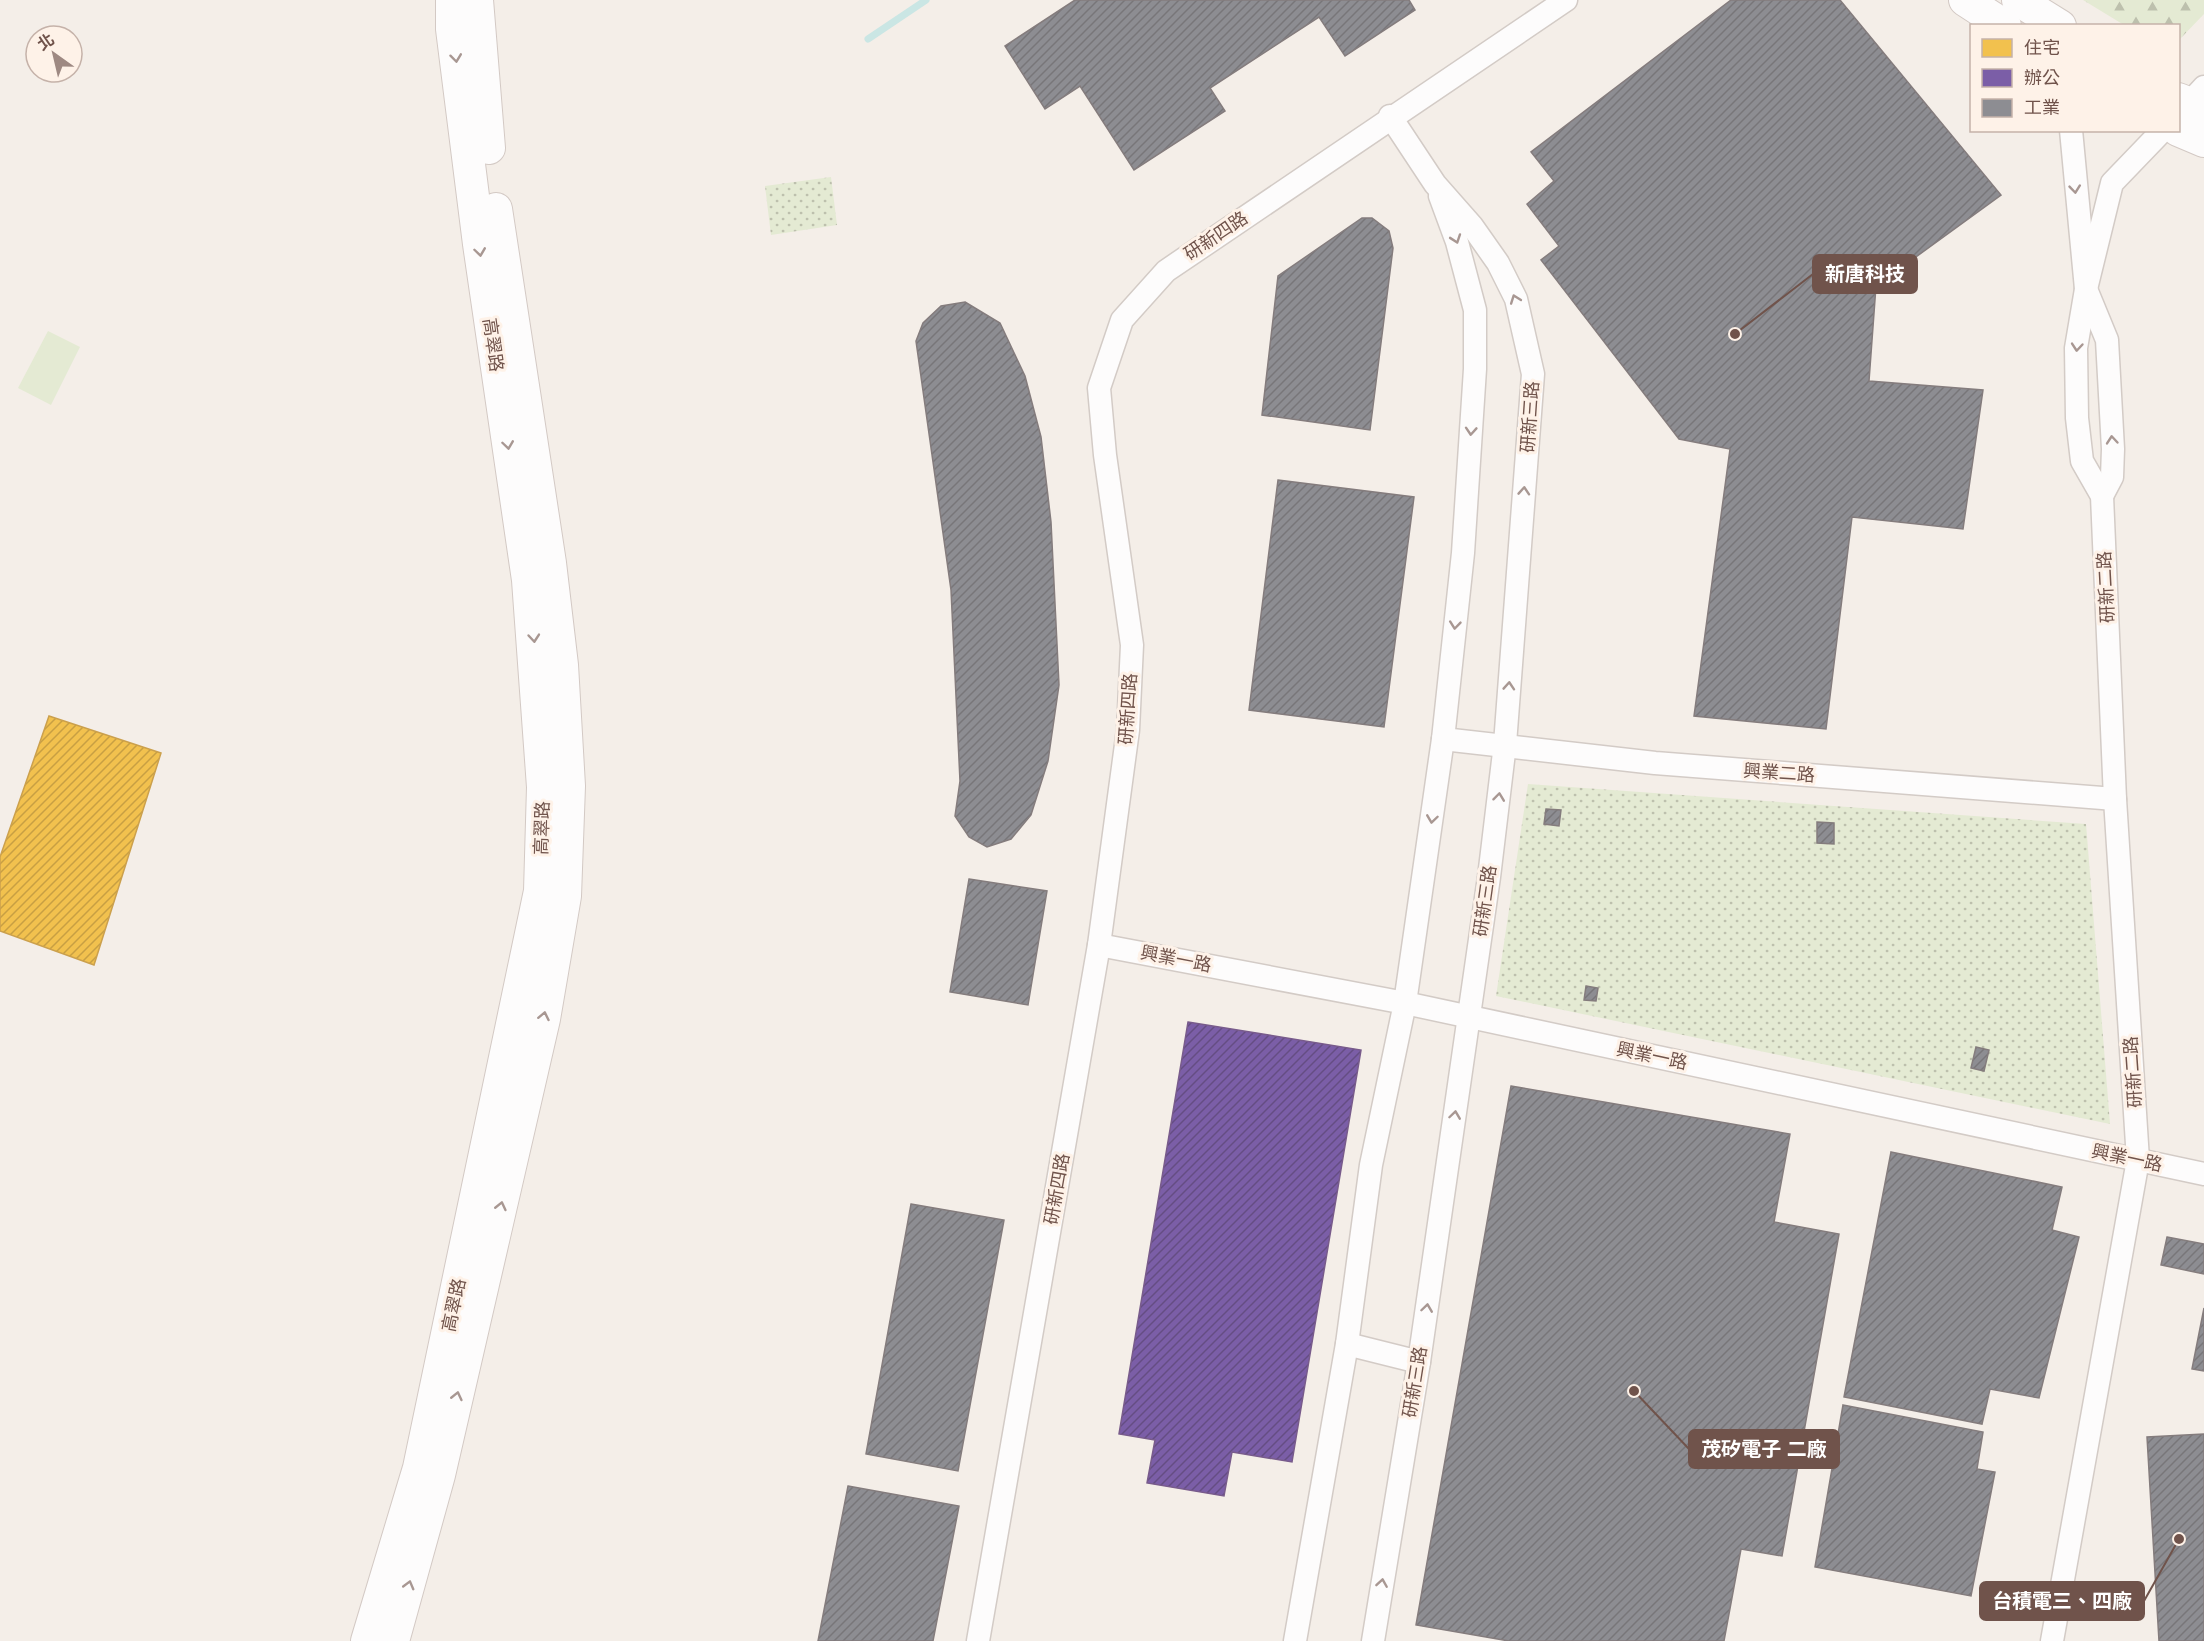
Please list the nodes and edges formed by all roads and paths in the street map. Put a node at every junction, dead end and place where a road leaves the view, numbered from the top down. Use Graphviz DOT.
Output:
graph roads {
  1 [pos="452,0"];
  2 [pos="477,0"];
  3 [pos="1566,0"];
  4 [pos="1965,0"];
  5 [pos="2018,0"];
  6 [pos="2002,24"];
  7 [pos="2057,24"];
  8 [pos="2188,107"];
  9 [pos="1390,116"];
  10 [pos="2071,132"];
  11 [pos="2161,132"];
  12 [pos="2204,141"];
  13 [pos="1435,184"];
  14 [pos="2086,289"];
  15 [pos="2102,496"];
  16 [pos="1443,739"];
  17 [pos="1505,744"];
  18 [pos="2115,799"];
  19 [pos="1099,945"];
  20 [pos="1405,1003"];
  21 [pos="1469,1016"];
  22 [pos="2138,1160"];
  23 [pos="2204,1174"];
  24 [pos="1347,1344"];
  25 [pos="1419,1362"];
  26 [pos="367,1641"];
  27 [pos="393,1641"];
  28 [pos="980,1641"];
  29 [pos="1295,1641"];
  30 [pos="1373,1641"];
  31 [pos="2052,1641"];
  1 -- 26 [label="street, 高翠路, one-way"];
  27 -- 2 [label="street, 高翠路, one-way"];
  3 -- 9 [label="street, 研新四路"];
  4 -- 6 [label="street"];
  5 -- 7 [label="street"];
  8 -- 12 [label="street"];
  9 -- 13 [label="street, 研新三路"];
  9 -- 19 [label="street, 研新四路"];
  10 -- 14 [label="street, 研新二路, one-way"];
  11 -- 14 [label="street, 研新二路"];
  13 -- 16 [label="street, 研新三路, one-way"];
  17 -- 13 [label="street, 研新三路, one-way"];
  14 -- 15 [label="street, 研新二路, one-way"];
  15 -- 14 [label="street, 研新二路, one-way"];
  15 -- 18 [label="street, 研新二路"];
  16 -- 17 [label="street, 興業二路"];
  16 -- 20 [label="street, 研新三路, one-way"];
  17 -- 18 [label="street, 興業二路"];
  21 -- 17 [label="street, 研新三路, one-way"];
  18 -- 22 [label="street, 研新二路"];
  19 -- 20 [label="street, 興業一路"];
  19 -- 28 [label="street, 研新四路"];
  20 -- 21 [label="street, 興業一路"];
  20 -- 24 [label="street, 研新三路"];
  21 -- 22 [label="street, 興業一路"];
  25 -- 21 [label="street, 研新三路, one-way"];
  22 -- 23 [label="street, 興業一路"];
  22 -- 31 [label="street, 研新二路"];
  24 -- 25 [label="street"];
  24 -- 29 [label="street, 研新三路"];
  30 -- 25 [label="street, 研新三路, one-way"];
}
